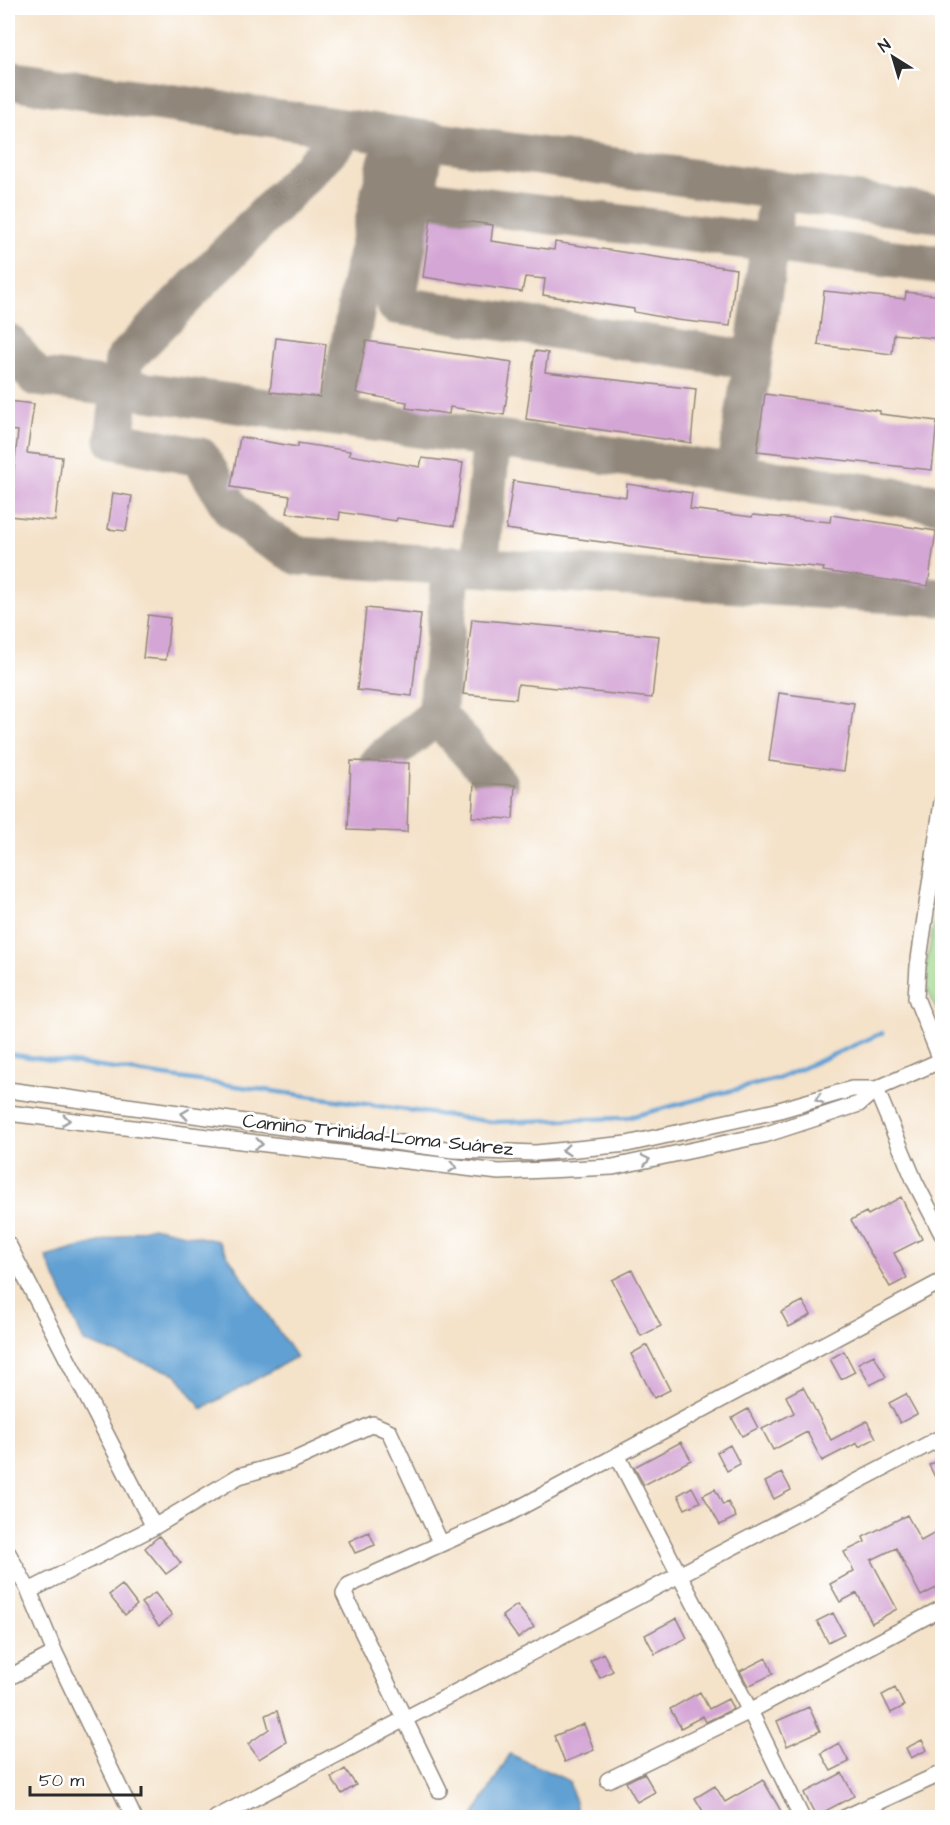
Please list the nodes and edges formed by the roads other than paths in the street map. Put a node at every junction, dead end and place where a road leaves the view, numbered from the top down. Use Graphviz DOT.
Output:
graph roads {
  1 [pos="942,802"];
  2 [pos="942,1060"];
  3 [pos="876,1089"];
  4 [pos="8,1090"];
  5 [pos="8,1113"];
  6 [pos="942,1234"];
  7 [pos="8,1244"];
  8 [pos="942,1281"];
  9 [pos="942,1437"];
  10 [pos="617,1455"];
  11 [pos="154,1527"];
  12 [pos="441,1544"];
  13 [pos="8,1553"];
  14 [pos="678,1577"];
  15 [pos="29,1591"];
  16 [pos="942,1608"];
  17 [pos="55,1653"];
  18 [pos="8,1678"];
  19 [pos="750,1711"];
  20 [pos="403,1720"];
  21 [pos="942,1773"];
  22 [pos="608,1780"];
  23 [pos="439,1790"];
  24 [pos="134,1818"];
  25 [pos="216,1818"];
  26 [pos="802,1818"];
  27 [pos="844,1818"];
  1 -- 2 [label="street"];
  2 -- 3 [label="street, Camino Trinidad-Loma Suárez"];
  3 -- 4 [label="street, Camino Trinidad-Loma Suárez, one-way"];
  5 -- 3 [label="street, Camino Trinidad-Loma Suárez, one-way"];
  3 -- 6 [label="street"];
  7 -- 11 [label="street"];
  8 -- 10 [label="street"];
  9 -- 14 [label="street"];
  10 -- 12 [label="street"];
  10 -- 14 [label="street"];
  11 -- 12 [label="street"];
  11 -- 15 [label="street"];
  12 -- 20 [label="street"];
  13 -- 15 [label="street"];
  14 -- 19 [label="street"];
  14 -- 20 [label="street"];
  15 -- 17 [label="street"];
  16 -- 19 [label="street"];
  17 -- 18 [label="street"];
  17 -- 24 [label="street"];
  19 -- 22 [label="street"];
  19 -- 26 [label="street"];
  20 -- 23 [label="street"];
  20 -- 25 [label="street"];
  21 -- 27 [label="street"];
}
